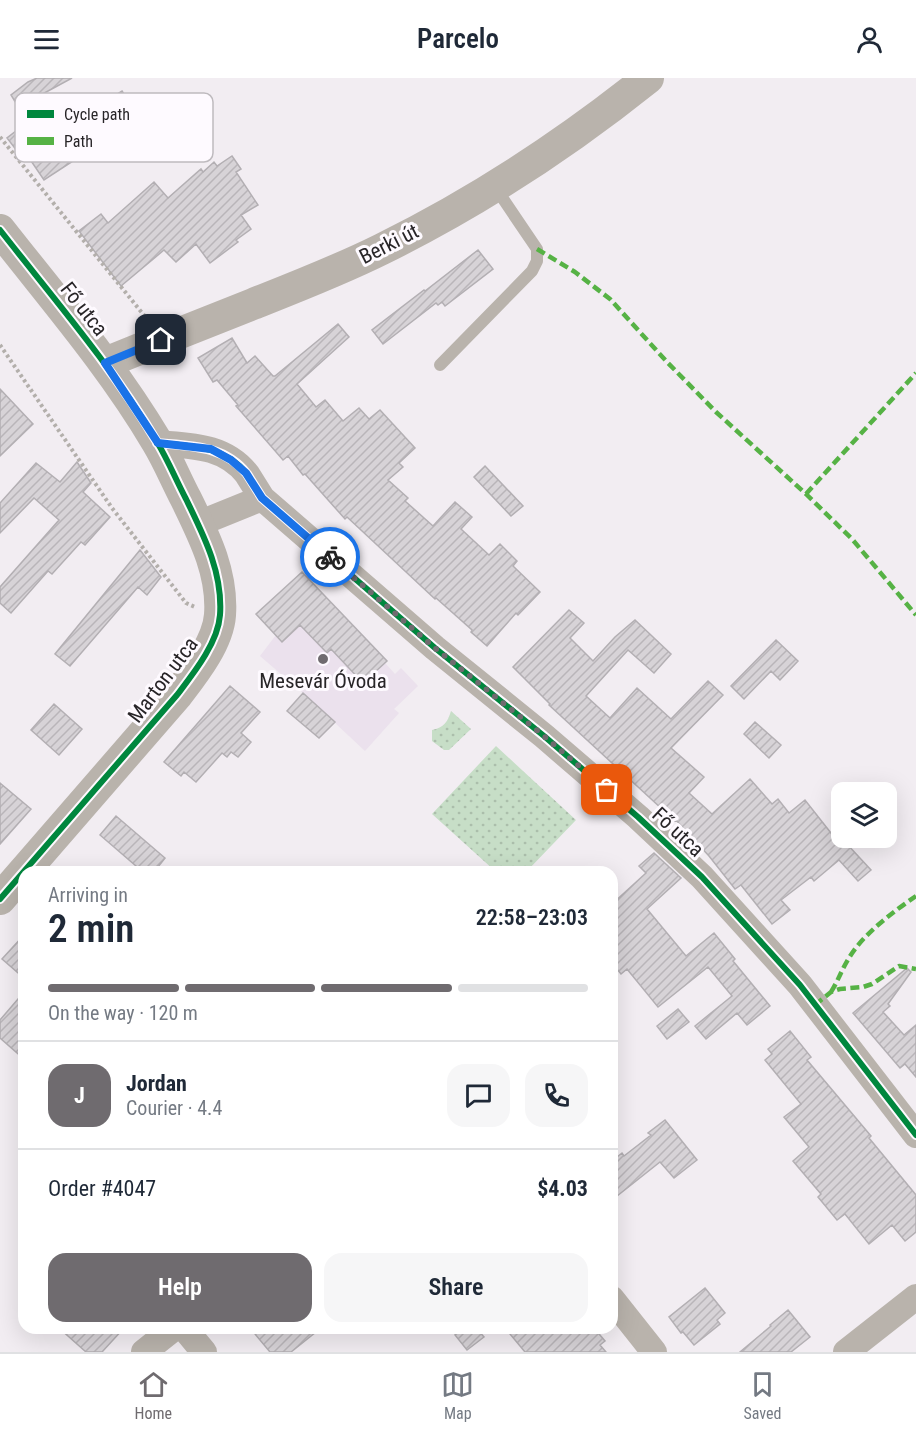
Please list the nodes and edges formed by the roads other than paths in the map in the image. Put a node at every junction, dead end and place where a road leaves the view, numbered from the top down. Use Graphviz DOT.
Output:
graph roads {
  1 [pos="648,78"];
  2 [pos="494,186"];
  3 [pos="0,230"];
  4 [pos="105,363"];
  5 [pos="440,365"];
  6 [pos="158,443"];
  7 [pos="262,498"];
  8 [pos="198,524"];
  9 [pos="29,866"];
  10 [pos="18,878"];
  11 [pos="0,899"];
  12 [pos="916,1136"];
  13 [pos="916,1297"];
  14 [pos="618,1307"];
  15 [pos="166,1334"];
  16 [pos="189,1334"];
  17 [pos="144,1352"];
  18 [pos="204,1352"];
  19 [pos="654,1352"];
  20 [pos="846,1352"];
  1 -- 2 [label="street, Berki út"];
  2 -- 4 [label="street, Berki út"];
  2 -- 5 [label="lane"];
  3 -- 4 [label="street, Fő utca"];
  4 -- 6 [label="street, Fő utca"];
  6 -- 7 [label="street, Fő utca"];
  6 -- 8 [label="street, Marton utca"];
  7 -- 8 [label="street"];
  7 -- 12 [label="street, Fő utca"];
  8 -- 9 [label="street, Marton utca"];
  10 -- 11 [label="street, Marton utca"];
  13 -- 20 [label="street"];
  14 -- 19 [label="street"];
  15 -- 17 [label="street"];
  16 -- 18 [label="street"];
}
